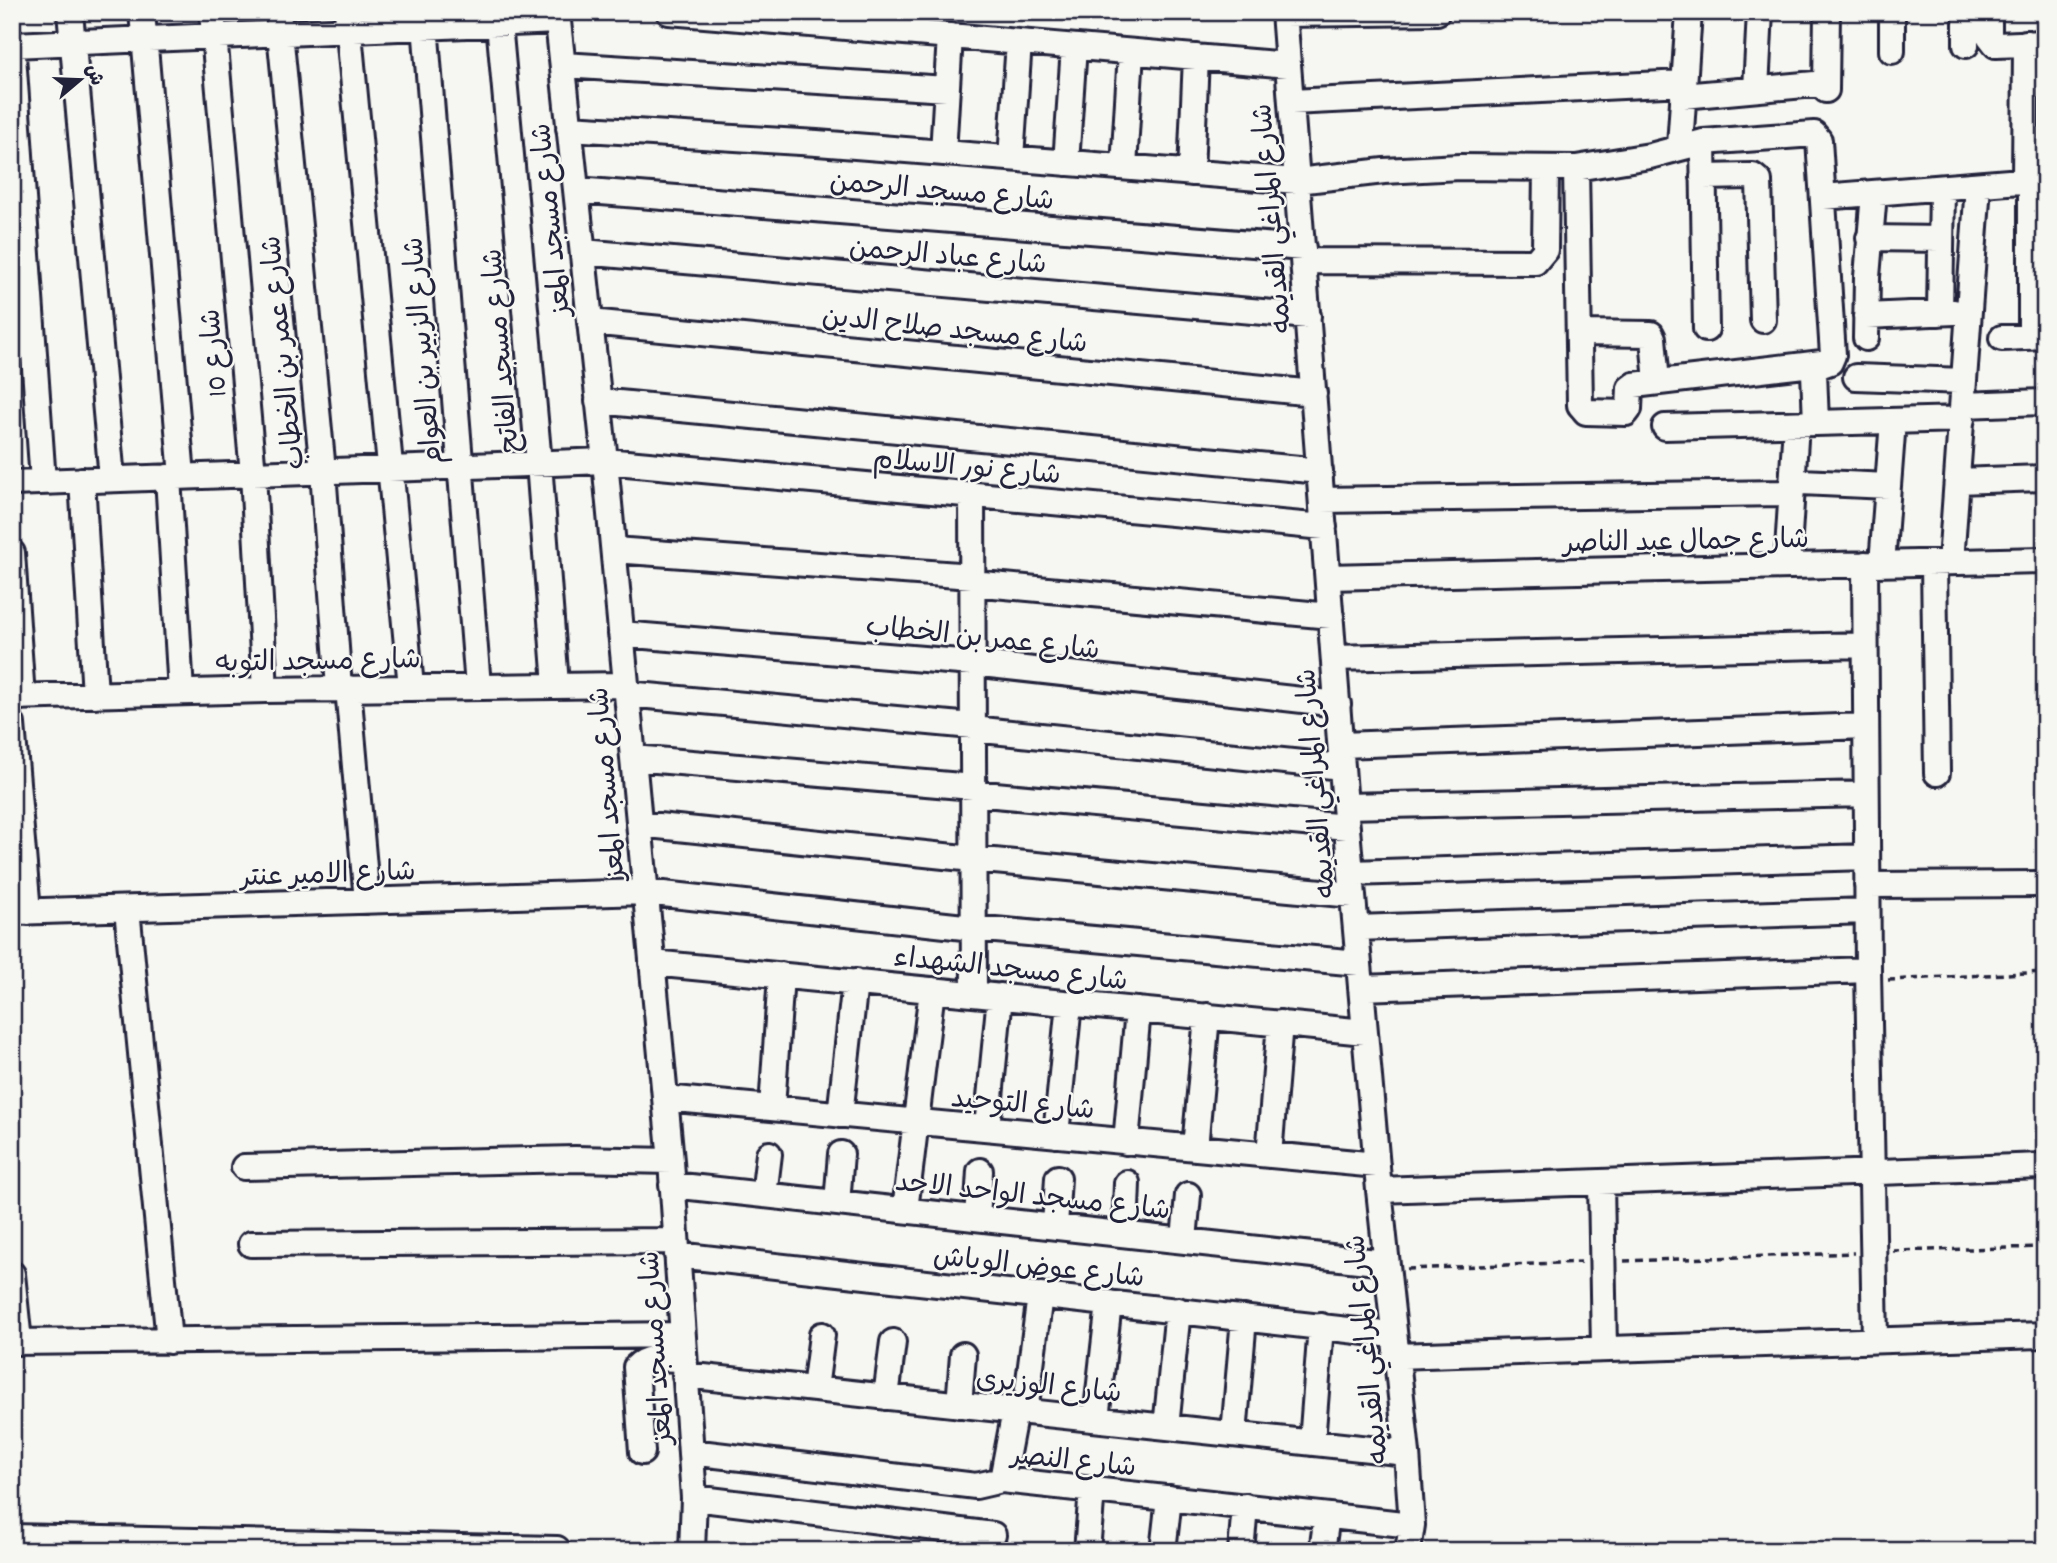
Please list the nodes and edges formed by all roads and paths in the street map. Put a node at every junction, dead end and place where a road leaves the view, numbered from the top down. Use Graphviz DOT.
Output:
graph roads {
  1 [pos="70,12"];
  2 [pos="142,12"];
  3 [pos="669,12"];
  4 [pos="1437,12"];
  5 [pos="1689,12"];
  6 [pos="1760,12"];
  7 [pos="1827,12"];
  8 [pos="1892,12"];
  9 [pos="1966,12"];
  10 [pos="1989,12"];
  11 [pos="1284,13"];
  12 [pos="558,17"];
  13 [pos="499,18"];
  14 [pos="424,20"];
  15 [pos="348,22"];
  16 [pos="278,23"];
  17 [pos="213,24"];
  18 [pos="950,36"];
  19 [pos="145,40"];
  20 [pos="1019,42"];
  21 [pos="73,43"];
  22 [pos="2035,43"];
  23 [pos="12,44"];
  24 [pos="1966,45"];
  25 [pos="1074,47"];
  26 [pos="1892,51"];
  27 [pos="1131,52"];
  28 [pos="1196,57"];
  29 [pos="563,65"];
  30 [pos="1288,65"];
  31 [pos="947,89"];
  32 [pos="1684,89"];
  33 [pos="1756,89"];
  34 [pos="1291,102"];
  35 [pos="569,128"];
  36 [pos="1691,144"];
  37 [pos="943,153"];
  38 [pos="1011,158"];
  39 [pos="1066,163"];
  40 [pos="1124,167"];
  41 [pos="1546,168"];
  42 [pos="1576,168"];
  43 [pos="1191,173"];
  44 [pos="1703,177"];
  45 [pos="2034,180"];
  46 [pos="1297,181"];
  47 [pos="1978,185"];
  48 [pos="1942,188"];
  49 [pos="576,190"];
  50 [pos="1874,193"];
  51 [pos="1823,197"];
  52 [pos="1869,238"];
  53 [pos="1941,239"];
  54 [pos="583,252"];
  55 [pos="1303,255"];
  56 [pos="1969,312"];
  57 [pos="1940,313"];
  58 [pos="1308,316"];
  59 [pos="1763,320"];
  60 [pos="590,322"];
  61 [pos="1706,329"];
  62 [pos="1579,333"];
  63 [pos="2038,336"];
  64 [pos="2002,338"];
  65 [pos="1830,362"];
  66 [pos="1856,377"];
  67 [pos="1964,381"];
  68 [pos="1657,382"];
  69 [pos="1314,393"];
  70 [pos="598,401"];
  71 [pos="2045,402"];
  72 [pos="1962,412"];
  73 [pos="1893,421"];
  74 [pos="1806,423"];
  75 [pos="1665,427"];
  76 [pos="605,461"];
  77 [pos="539,463"];
  78 [pos="460,466"];
  79 [pos="391,469"];
  80 [pos="323,471"];
  81 [pos="1320,471"];
  82 [pos="253,474"];
  83 [pos="175,477"];
  84 [pos="2045,478"];
  85 [pos="112,479"];
  86 [pos="82,480"];
  87 [pos="43,481"];
  88 [pos="1957,481"];
  89 [pos="12,483"];
  90 [pos="1888,486"];
  91 [pos="1792,487"];
  92 [pos="972,495"];
  93 [pos="1322,500"];
  94 [pos="1324,527"];
  95 [pos="614,550"];
  96 [pos="12,552"];
  97 [pos="2045,560"];
  98 [pos="1943,563"];
  99 [pos="1873,564"];
  100 [pos="1787,566"];
  101 [pos="1328,577"];
  102 [pos="972,579"];
  103 [pos="1331,616"];
  104 [pos="621,634"];
  105 [pos="1865,645"];
  106 [pos="1334,658"];
  107 [pos="972,663"];
  108 [pos="556,685"];
  109 [pos="478,686"];
  110 [pos="411,687"];
  111 [pos="344,688"];
  112 [pos="626,689"];
  113 [pos="264,690"];
  114 [pos="181,692"];
  115 [pos="95,695"];
  116 [pos="17,697"];
  117 [pos="1338,704"];
  118 [pos="12,724"];
  119 [pos="1866,726"];
  120 [pos="972,727"];
  121 [pos="1341,756"];
  122 [pos="633,758"];
  123 [pos="1937,773"];
  124 [pos="973,790"];
  125 [pos="1866,794"];
  126 [pos="1346,817"];
  127 [pos="639,824"];
  128 [pos="1867,857"];
  129 [pos="973,859"];
  130 [pos="1352,884"];
  131 [pos="2045,884"];
  132 [pos="1867,886"];
  133 [pos="645,892"];
  134 [pos="367,901"];
  135 [pos="128,908"];
  136 [pos="1867,911"];
  137 [pos="20,912"];
  138 [pos="973,928"];
  139 [pos="1356,928"];
  140 [pos="652,963"];
  141 [pos="2045,972"];
  142 [pos="780,975"];
  143 [pos="1360,976"];
  144 [pos="1868,976"];
  145 [pos="855,982"];
  146 [pos="932,990"];
  147 [pos="974,994"];
  148 [pos="1000,996"];
  149 [pos="1069,1003"];
  150 [pos="1138,1010"];
  151 [pos="1207,1016"];
  152 [pos="1280,1023"];
  153 [pos="1365,1032"];
  154 [pos="665,1098"];
  155 [pos="772,1108"];
  156 [pos="840,1115"];
  157 [pos="916,1122"];
  158 [pos="987,1128"];
  159 [pos="1056,1135"];
  160 [pos="1126,1142"];
  161 [pos="1195,1148"];
  162 [pos="769,1154"];
  163 [pos="841,1154"];
  164 [pos="1269,1155"];
  165 [pos="1377,1166"];
  166 [pos="2045,1166"];
  167 [pos="244,1167"];
  168 [pos="980,1171"];
  169 [pos="672,1173"];
  170 [pos="1872,1174"];
  171 [pos="1058,1178"];
  172 [pos="1127,1183"];
  173 [pos="1601,1183"];
  174 [pos="1379,1190"];
  175 [pos="764,1195"];
  176 [pos="1188,1195"];
  177 [pos="837,1203"];
  178 [pos="905,1210"];
  179 [pos="978,1218"];
  180 [pos="1055,1226"];
  181 [pos="1125,1234"];
  182 [pos="1184,1240"];
  183 [pos="251,1244"];
  184 [pos="2045,1247"];
  185 [pos="677,1248"];
  186 [pos="1873,1252"];
  187 [pos="1603,1261"];
  188 [pos="1386,1266"];
  189 [pos="12,1274"];
  190 [pos="1040,1295"];
  191 [pos="1109,1303"];
  192 [pos="1178,1310"];
  193 [pos="1244,1318"];
  194 [pos="1321,1326"];
  195 [pos="822,1335"];
  196 [pos="2045,1335"];
  197 [pos="1875,1340"];
  198 [pos="169,1341"];
  199 [pos="15,1342"];
  200 [pos="893,1342"];
  201 [pos="1394,1346"];
  202 [pos="1604,1349"];
  203 [pos="963,1355"];
  204 [pos="684,1357"];
  205 [pos="815,1389"];
  206 [pos="886,1397"];
  207 [pos="959,1405"];
  208 [pos="1020,1411"];
  209 [pos="1096,1419"];
  210 [pos="1166,1427"];
  211 [pos="1234,1434"];
  212 [pos="1312,1443"];
  213 [pos="642,1452"];
  214 [pos="691,1452"];
  215 [pos="1407,1453"];
  216 [pos="1002,1480"];
  217 [pos="1092,1490"];
  218 [pos="694,1498"];
  219 [pos="1169,1498"];
  220 [pos="1245,1506"];
  221 [pos="1327,1516"];
  222 [pos="1412,1525"];
  223 [pos="993,1535"];
  224 [pos="25,1542"];
  225 [pos="102,1545"];
  226 [pos="175,1546"];
  227 [pos="241,1547"];
  228 [pos="310,1548"];
  229 [pos="378,1548"];
  230 [pos="445,1549"];
  231 [pos="557,1549"];
  232 [pos="692,1551"];
  233 [pos="1087,1551"];
  234 [pos="1163,1551"];
  235 [pos="1241,1551"];
  236 [pos="1322,1551"];
  237 [pos="1408,1551"];
  1 -- 21 [label="street"];
  2 -- 19 [label="street"];
  3 -- 18 [label="street"];
  4 -- 11 [label="street"];
  5 -- 32 [label="street"];
  6 -- 33 [label="street"];
  7 -- 33 [label="street"];
  8 -- 26 [label="street"];
  9 -- 24 [label="street"];
  10 -- 22 [label="street"];
  11 -- 30 [label="street, شارع المراغي القديمه"];
  12 -- 13 [label="street"];
  12 -- 29 [label="street, شارع مسجد المعز"];
  13 -- 14 [label="street"];
  13 -- 77 [label="street, شارع مسجد الفاتح"];
  14 -- 15 [label="street"];
  14 -- 78 [label="street, شارع الزبير بن العوام"];
  15 -- 16 [label="street"];
  15 -- 79 [label="street"];
  16 -- 17 [label="street"];
  16 -- 80 [label="street, شارع عمر بن الخطاب"];
  17 -- 19 [label="street"];
  17 -- 82 [label="street, شارع 10"];
  18 -- 20 [label="street"];
  18 -- 31 [label="street"];
  19 -- 21 [label="street"];
  19 -- 83 [label="street"];
  20 -- 25 [label="street"];
  20 -- 38 [label="street"];
  21 -- 23 [label="street"];
  21 -- 85 [label="street"];
  22 -- 45 [label="street"];
  23 -- 87 [label="street"];
  25 -- 27 [label="street"];
  25 -- 39 [label="street"];
  27 -- 28 [label="street"];
  27 -- 40 [label="street"];
  28 -- 30 [label="street"];
  28 -- 43 [label="street"];
  29 -- 31 [label="street"];
  29 -- 35 [label="street, شارع مسجد المعز"];
  30 -- 34 [label="street, شارع المراغي القديمه"];
  31 -- 37 [label="street"];
  32 -- 33 [label="street"];
  32 -- 34 [label="street"];
  32 -- 36 [label="street"];
  34 -- 46 [label="street, شارع المراغي القديمه"];
  35 -- 37 [label="street"];
  35 -- 49 [label="street, شارع مسجد المعز"];
  36 -- 42 [label="street"];
  36 -- 44 [label="street"];
  36 -- 51 [label="street"];
  37 -- 38 [label="street"];
  38 -- 39 [label="street"];
  39 -- 40 [label="street"];
  40 -- 43 [label="street"];
  41 -- 42 [label="street"];
  41 -- 46 [label="street"];
  41 -- 55 [label="street, شارع مسجد الرحمن"];
  42 -- 62 [label="street"];
  43 -- 46 [label="street"];
  44 -- 59 [label="street"];
  44 -- 61 [label="street"];
  45 -- 47 [label="street"];
  45 -- 63 [label="street"];
  46 -- 55 [label="street, شارع المراغي القديمه"];
  47 -- 48 [label="street"];
  47 -- 56 [label="street"];
  48 -- 50 [label="street"];
  48 -- 53 [label="street"];
  49 -- 54 [label="street, شارع مسجد المعز"];
  49 -- 55 [label="street, شارع مسجد الرحمن"];
  50 -- 51 [label="street"];
  50 -- 52 [label="street"];
  51 -- 65 [label="street"];
  52 -- 53 [label="street"];
  52 -- 57 [label="street"];
  53 -- 57 [label="street"];
  54 -- 58 [label="street, شارع عباد الرحمن"];
  54 -- 60 [label="street, شارع مسجد المعز"];
  55 -- 58 [label="street, شارع المراغي القديمه"];
  56 -- 57 [label="street"];
  56 -- 67 [label="street"];
  58 -- 69 [label="street, شارع المراغي القديمه"];
  60 -- 69 [label="street, شارع مسجد صلاح الدين"];
  60 -- 70 [label="street, شارع مسجد المعز"];
  62 -- 68 [label="street"];
  62 -- 68 [label="street"];
  63 -- 64 [label="street"];
  65 -- 68 [label="street"];
  65 -- 74 [label="street"];
  66 -- 67 [label="street"];
  67 -- 72 [label="street"];
  69 -- 81 [label="street, شارع المراغي القديمه"];
  70 -- 76 [label="street, شارع مسجد المعز"];
  70 -- 81 [label="street"];
  71 -- 72 [label="street"];
  72 -- 73 [label="street"];
  72 -- 88 [label="street"];
  73 -- 74 [label="street"];
  73 -- 90 [label="street"];
  74 -- 75 [label="street"];
  74 -- 91 [label="street"];
  76 -- 77 [label="street, شارع نور الاسلام"];
  76 -- 92 [label="street, شارع نور الاسلام"];
  76 -- 95 [label="street, شارع مسجد المعز"];
  77 -- 78 [label="street, شارع نور الاسلام"];
  77 -- 108 [label="street, شارع مسجد الفاتح"];
  78 -- 79 [label="street, شارع نور الاسلام"];
  78 -- 109 [label="street, شارع الزبير بن العوام"];
  79 -- 80 [label="street, شارع نور الاسلام"];
  79 -- 110 [label="street"];
  80 -- 82 [label="street, شارع نور الاسلام"];
  80 -- 111 [label="street, شارع عمر بن الخطاب"];
  81 -- 93 [label="street, شارع المراغي القديمه"];
  82 -- 83 [label="street, شارع نور الاسلام"];
  82 -- 113 [label="street, شارع 10"];
  83 -- 85 [label="street, شارع نور الاسلام"];
  83 -- 114 [label="street"];
  84 -- 88 [label="street"];
  85 -- 86 [label="street, شارع نور الاسلام"];
  86 -- 87 [label="street, شارع نور الاسلام"];
  86 -- 115 [label="street"];
  87 -- 89 [label="street, شارع نور الاسلام"];
  88 -- 98 [label="street"];
  90 -- 91 [label="street"];
  90 -- 99 [label="street"];
  91 -- 93 [label="street"];
  91 -- 100 [label="street"];
  92 -- 94 [label="street, شارع نور الاسلام"];
  92 -- 102 [label="street"];
  93 -- 94 [label="street, شارع المراغي القديمه"];
  94 -- 101 [label="street, شارع المراغي القديمه"];
  95 -- 102 [label="street"];
  95 -- 104 [label="street, شارع مسجد المعز"];
  96 -- 116 [label="street"];
  97 -- 98 [label="street, شارع جمال عبد الناصر"];
  98 -- 99 [label="street, شارع جمال عبد الناصر"];
  98 -- 123 [label="street"];
  99 -- 100 [label="street, شارع جمال عبد الناصر"];
  99 -- 105 [label="street"];
  100 -- 101 [label="street, شارع جمال عبد الناصر"];
  101 -- 103 [label="street, شارع المراغي القديمه"];
  102 -- 103 [label="street"];
  102 -- 107 [label="street"];
  103 -- 106 [label="street, شارع المراغي القديمه"];
  104 -- 107 [label="street, شارع عمر بن الخطاب"];
  104 -- 112 [label="street, شارع مسجد المعز"];
  105 -- 106 [label="street"];
  105 -- 119 [label="street"];
  106 -- 117 [label="street, شارع المراغي القديمه"];
  107 -- 117 [label="street, شارع عمر بن الخطاب"];
  107 -- 120 [label="street"];
  108 -- 109 [label="street, شارع مسجد التوبه"];
  108 -- 112 [label="street, شارع مسجد التوبه"];
  109 -- 110 [label="street, شارع مسجد التوبه"];
  110 -- 111 [label="street, شارع مسجد التوبه"];
  111 -- 113 [label="street, شارع مسجد التوبه"];
  111 -- 134 [label="street, شارع عمر بن الخطاب"];
  112 -- 120 [label="street, شارع مسجد التوبه"];
  112 -- 122 [label="street, شارع مسجد المعز"];
  113 -- 114 [label="street, شارع مسجد التوبه"];
  114 -- 115 [label="street, شارع مسجد التوبه"];
  115 -- 116 [label="street, شارع مسجد التوبه"];
  117 -- 121 [label="street, شارع المراغي القديمه"];
  118 -- 137 [label="street"];
  119 -- 121 [label="street, شارع مسجد التوبه"];
  119 -- 125 [label="street"];
  120 -- 121 [label="street, شارع مسجد التوبه"];
  120 -- 124 [label="street"];
  121 -- 126 [label="street, شارع المراغي القديمه"];
  122 -- 124 [label="street"];
  122 -- 127 [label="street, شارع مسجد المعز"];
  124 -- 126 [label="street"];
  124 -- 129 [label="street"];
  125 -- 126 [label="street"];
  125 -- 128 [label="street"];
  126 -- 130 [label="street, شارع المراغي القديمه"];
  127 -- 129 [label="street"];
  127 -- 133 [label="street, شارع مسجد المعز"];
  128 -- 130 [label="street"];
  128 -- 132 [label="street"];
  129 -- 130 [label="street"];
  129 -- 138 [label="street"];
  130 -- 139 [label="street, شارع المراغي القديمه"];
  131 -- 132 [label="street"];
  132 -- 136 [label="street"];
  133 -- 134 [label="street, شارع الامير عنتر"];
  133 -- 138 [label="street, شارع الامير عنتر"];
  133 -- 140 [label="street, شارع مسجد المعز"];
  134 -- 135 [label="street, شارع الامير عنتر"];
  135 -- 137 [label="street, شارع الامير عنتر"];
  135 -- 198 [label="street"];
  136 -- 139 [label="street"];
  136 -- 144 [label="street"];
  138 -- 143 [label="street, شارع الامير عنتر"];
  138 -- 147 [label="street"];
  139 -- 143 [label="street, شارع المراغي القديمه"];
  140 -- 142 [label="street, شارع مسجد الشهداء"];
  140 -- 154 [label="street, شارع مسجد المعز"];
  141 -- 144 [label="path"];
  142 -- 145 [label="street, شارع مسجد الشهداء"];
  142 -- 155 [label="street"];
  143 -- 144 [label="street, شارع الامير عنتر"];
  143 -- 153 [label="street, شارع المراغي القديمه"];
  144 -- 170 [label="street"];
  145 -- 146 [label="street, شارع مسجد الشهداء"];
  145 -- 156 [label="street"];
  146 -- 147 [label="street, شارع مسجد الشهداء"];
  146 -- 157 [label="street"];
  147 -- 148 [label="street, شارع مسجد الشهداء"];
  148 -- 149 [label="street, شارع مسجد الشهداء"];
  148 -- 158 [label="street"];
  149 -- 150 [label="street, شارع مسجد الشهداء"];
  149 -- 159 [label="street"];
  150 -- 151 [label="street, شارع مسجد الشهداء"];
  150 -- 160 [label="street"];
  151 -- 152 [label="street, شارع مسجد الشهداء"];
  151 -- 161 [label="street"];
  152 -- 153 [label="street, شارع مسجد الشهداء"];
  152 -- 164 [label="street"];
  153 -- 165 [label="street, شارع المراغي القديمه"];
  154 -- 155 [label="street, شارع التوحيد"];
  154 -- 169 [label="street, شارع مسجد المعز"];
  155 -- 156 [label="street, شارع التوحيد"];
  156 -- 157 [label="street, شارع التوحيد"];
  157 -- 158 [label="street, شارع التوحيد"];
  157 -- 178 [label="street"];
  158 -- 159 [label="street, شارع التوحيد"];
  159 -- 160 [label="street, شارع التوحيد"];
  160 -- 161 [label="street, شارع التوحيد"];
  161 -- 164 [label="street, شارع التوحيد"];
  162 -- 175 [label="street"];
  163 -- 177 [label="street"];
  164 -- 165 [label="street, شارع التوحيد"];
  165 -- 174 [label="street, شارع المراغي القديمه"];
  166 -- 170 [label="street"];
  167 -- 169 [label="street, شارع مسجد الواحد الاحد"];
  168 -- 179 [label="street"];
  169 -- 175 [label="street, شارع مسجد الواحد الاحد"];
  169 -- 185 [label="street, شارع مسجد المعز"];
  170 -- 173 [label="street"];
  170 -- 186 [label="street"];
  171 -- 180 [label="street"];
  172 -- 181 [label="street"];
  173 -- 174 [label="street"];
  173 -- 187 [label="street"];
  174 -- 188 [label="street, شارع المراغي القديمه"];
  175 -- 177 [label="street, شارع مسجد الواحد الاحد"];
  176 -- 182 [label="street"];
  177 -- 178 [label="street, شارع مسجد الواحد الاحد"];
  178 -- 179 [label="street, شارع مسجد الواحد الاحد"];
  179 -- 180 [label="street, شارع مسجد الواحد الاحد"];
  180 -- 181 [label="street, شارع مسجد الواحد الاحد"];
  181 -- 182 [label="street, شارع مسجد الواحد الاحد"];
  182 -- 188 [label="street, شارع مسجد الواحد الاحد"];
  183 -- 185 [label="street, شارع عوض الوياش"];
  184 -- 186 [label="path"];
  185 -- 190 [label="street, شارع عوض الوياش"];
  185 -- 204 [label="street, شارع مسجد المعز"];
  186 -- 187 [label="path"];
  186 -- 197 [label="street"];
  187 -- 188 [label="path"];
  187 -- 202 [label="street"];
  188 -- 201 [label="street, شارع المراغي القديمه"];
  189 -- 199 [label="street"];
  190 -- 191 [label="street, شارع عوض الوياش"];
  190 -- 208 [label="street"];
  191 -- 192 [label="street, شارع عوض الوياش"];
  191 -- 209 [label="street"];
  192 -- 193 [label="street, شارع عوض الوياش"];
  192 -- 210 [label="street"];
  193 -- 194 [label="street, شارع عوض الوياش"];
  193 -- 211 [label="street"];
  194 -- 201 [label="street, شارع عوض الوياش"];
  194 -- 212 [label="street"];
  195 -- 205 [label="street"];
  196 -- 197 [label="street, شارع عوض الوياش"];
  197 -- 202 [label="street, شارع عوض الوياش"];
  198 -- 199 [label="street"];
  198 -- 204 [label="street"];
  200 -- 206 [label="street"];
  201 -- 202 [label="street, شارع عوض الوياش"];
  201 -- 215 [label="street, شارع المراغي القديمه"];
  203 -- 207 [label="street"];
  204 -- 205 [label="street, شارع الوزيرى"];
  204 -- 213 [label="street"];
  204 -- 214 [label="street, شارع مسجد المعز"];
  205 -- 206 [label="street, شارع الوزيرى"];
  206 -- 207 [label="street, شارع الوزيرى"];
  207 -- 208 [label="street, شارع الوزيرى"];
  208 -- 209 [label="street, شارع الوزيرى"];
  208 -- 216 [label="street"];
  209 -- 210 [label="street, شارع الوزيرى"];
  210 -- 211 [label="street, شارع الوزيرى"];
  211 -- 212 [label="street, شارع الوزيرى"];
  212 -- 215 [label="street, شارع الوزيرى"];
  214 -- 216 [label="street, شارع النصر"];
  214 -- 218 [label="street, شارع مسجد المعز"];
  215 -- 222 [label="street, شارع المراغي القديمه"];
  216 -- 217 [label="street, شارع النصر"];
  217 -- 219 [label="street, شارع النصر"];
  217 -- 233 [label="street"];
  218 -- 223 [label="street"];
  218 -- 232 [label="street, شارع مسجد المعز"];
  219 -- 220 [label="street, شارع النصر"];
  219 -- 234 [label="street"];
  220 -- 221 [label="street, شارع النصر"];
  220 -- 235 [label="street"];
  221 -- 222 [label="street, شارع النصر"];
  221 -- 236 [label="street"];
  222 -- 237 [label="street, شارع المراغي القديمه"];
  224 -- 225 [label="street"];
  225 -- 226 [label="street"];
  226 -- 227 [label="street"];
  227 -- 228 [label="street"];
  228 -- 229 [label="street"];
  229 -- 230 [label="street"];
  230 -- 231 [label="street"];
}
